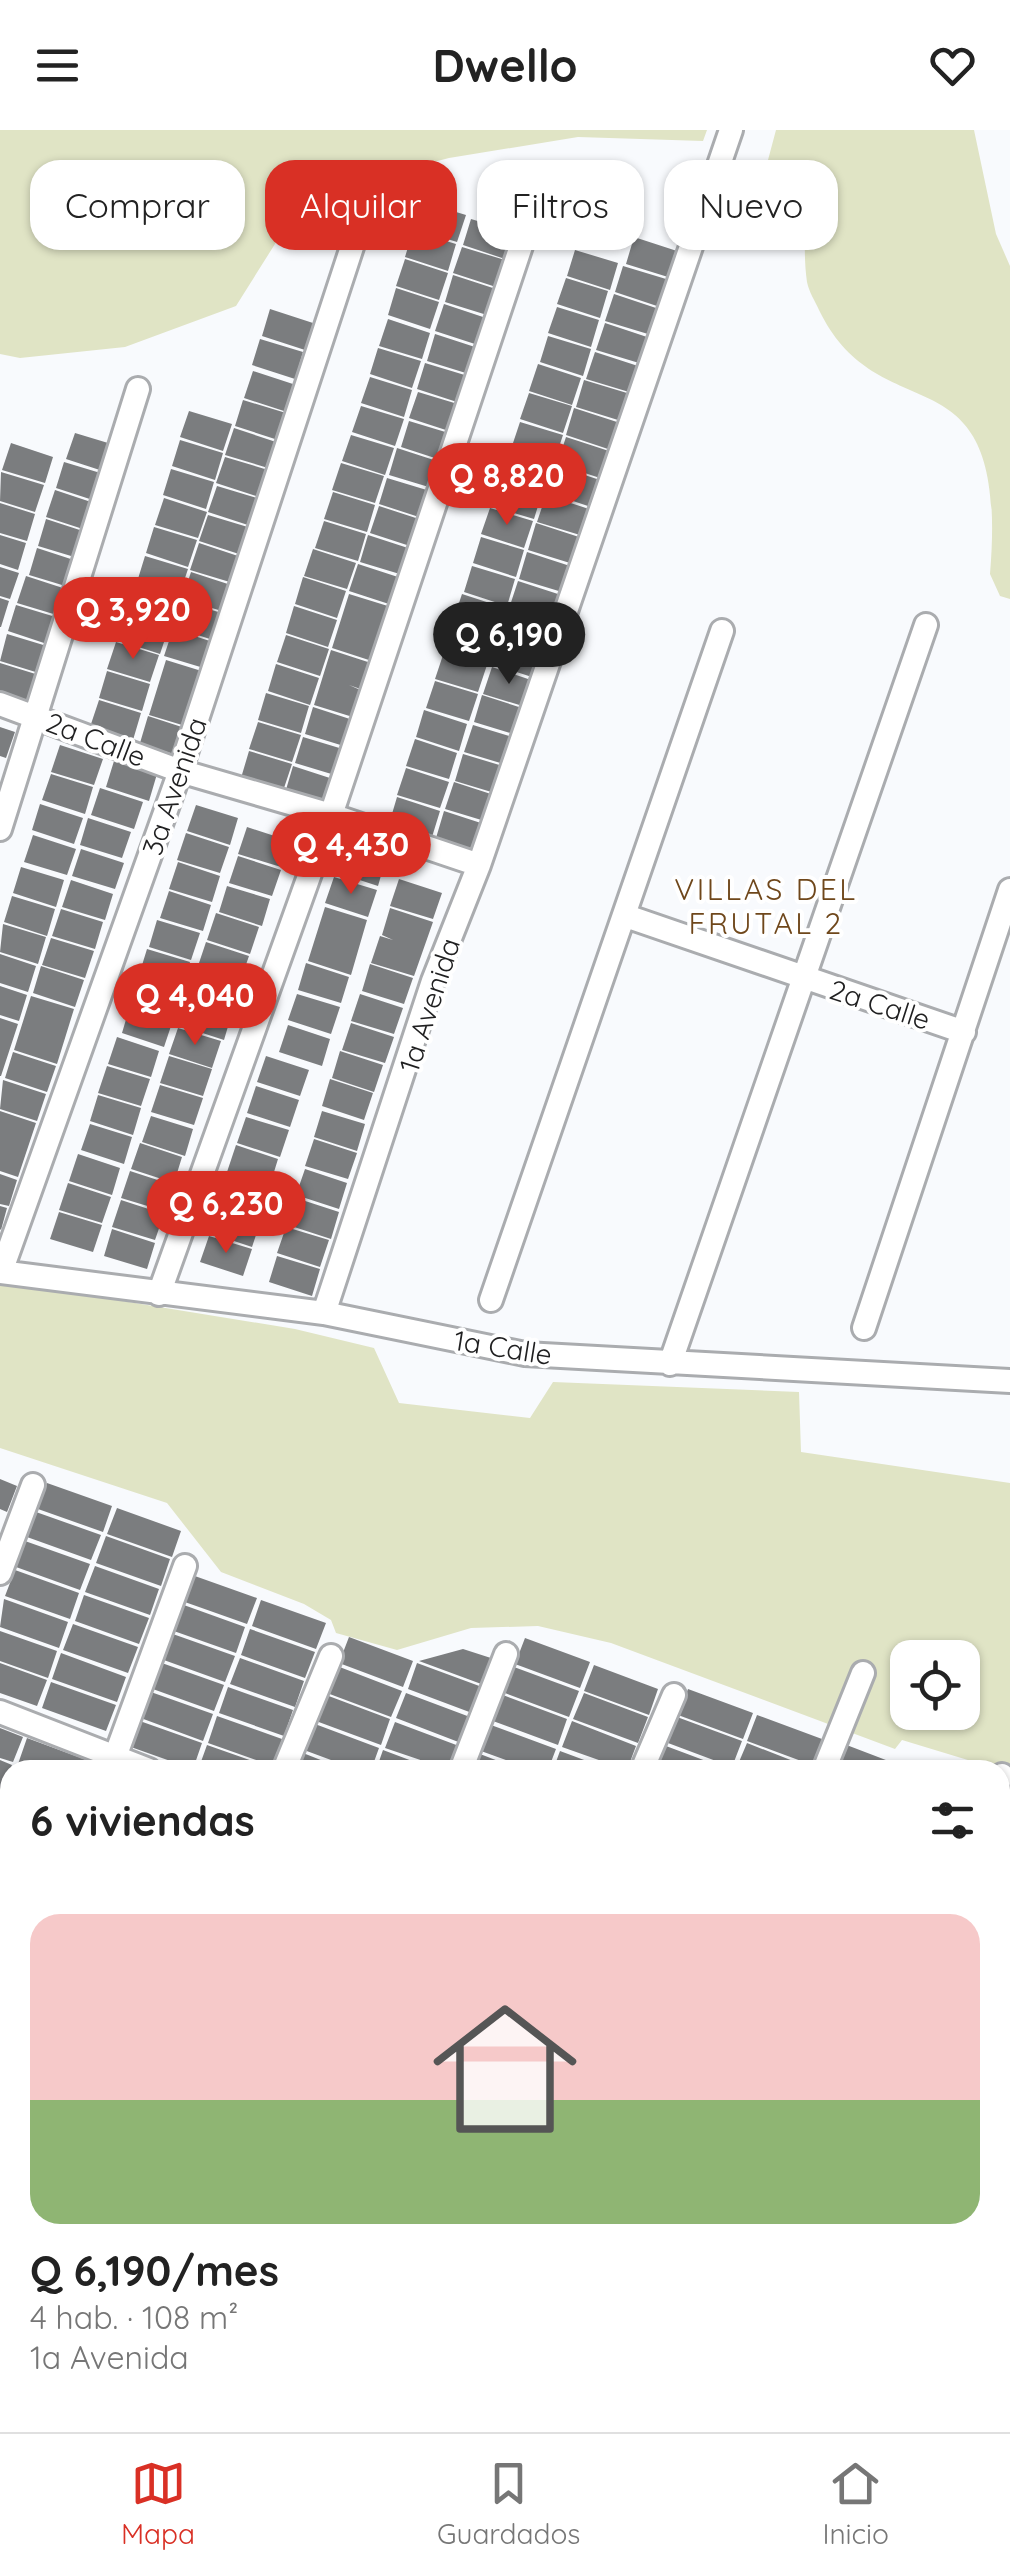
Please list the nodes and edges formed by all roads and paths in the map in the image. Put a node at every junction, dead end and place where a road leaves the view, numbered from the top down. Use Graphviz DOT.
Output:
graph roads {
  1 [pos="731,130"];
  2 [pos="351,250"];
  3 [pos="520,250"];
  4 [pos="138,389"];
  5 [pos="926,625"];
  6 [pos="722,631"];
  7 [pos="0,704"];
  8 [pos="38,717"];
  9 [pos="180,771"];
  10 [pos="331,814"];
  11 [pos="0,829"];
  12 [pos="479,866"];
  13 [pos="1010,890"];
  14 [pos="626,916"];
  15 [pos="801,979"];
  16 [pos="964,1032"];
  17 [pos="0,1272"];
  18 [pos="160,1294"];
  19 [pos="491,1300"];
  20 [pos="324,1312"];
  21 [pos="864,1328"];
  22 [pos="670,1364"];
  23 [pos="1010,1381"];
  24 [pos="34,1485"];
  25 [pos="186,1566"];
  26 [pos="0,1573"];
  27 [pos="506,1654"];
  28 [pos="331,1656"];
  29 [pos="863,1673"];
  30 [pos="674,1695"];
  31 [pos="0,1712"];
  32 [pos="105,1760"];
  33 [pos="288,1760"];
  34 [pos="465,1760"];
  35 [pos="646,1760"];
  36 [pos="828,1760"];
  1 -- 12 [label="street, 1a Avenida"];
  2 -- 9 [label="street, 3a Avenida"];
  3 -- 10 [label="street"];
  4 -- 8 [label="street"];
  5 -- 15 [label="street"];
  6 -- 14 [label="street"];
  7 -- 8 [label="street, 2a Calle"];
  8 -- 9 [label="street, 2a Calle"];
  8 -- 11 [label="street"];
  9 -- 10 [label="street, 2a Calle"];
  9 -- 17 [label="street, 3a Avenida"];
  10 -- 12 [label="street, 2a Calle"];
  10 -- 18 [label="street"];
  12 -- 20 [label="street, 1a Avenida"];
  13 -- 16 [label="street"];
  14 -- 15 [label="street, 2a Calle"];
  14 -- 19 [label="street"];
  15 -- 16 [label="street, 2a Calle"];
  15 -- 22 [label="street"];
  16 -- 21 [label="street"];
  17 -- 18 [label="street, 1a Calle"];
  18 -- 20 [label="street, 1a Calle"];
  20 -- 22 [label="street, 1a Calle"];
  22 -- 23 [label="street, 1a Calle"];
  24 -- 26 [label="street"];
  25 -- 32 [label="street"];
  27 -- 34 [label="street"];
  28 -- 33 [label="street"];
  29 -- 36 [label="street"];
  30 -- 35 [label="street"];
  31 -- 32 [label="street"];
}
